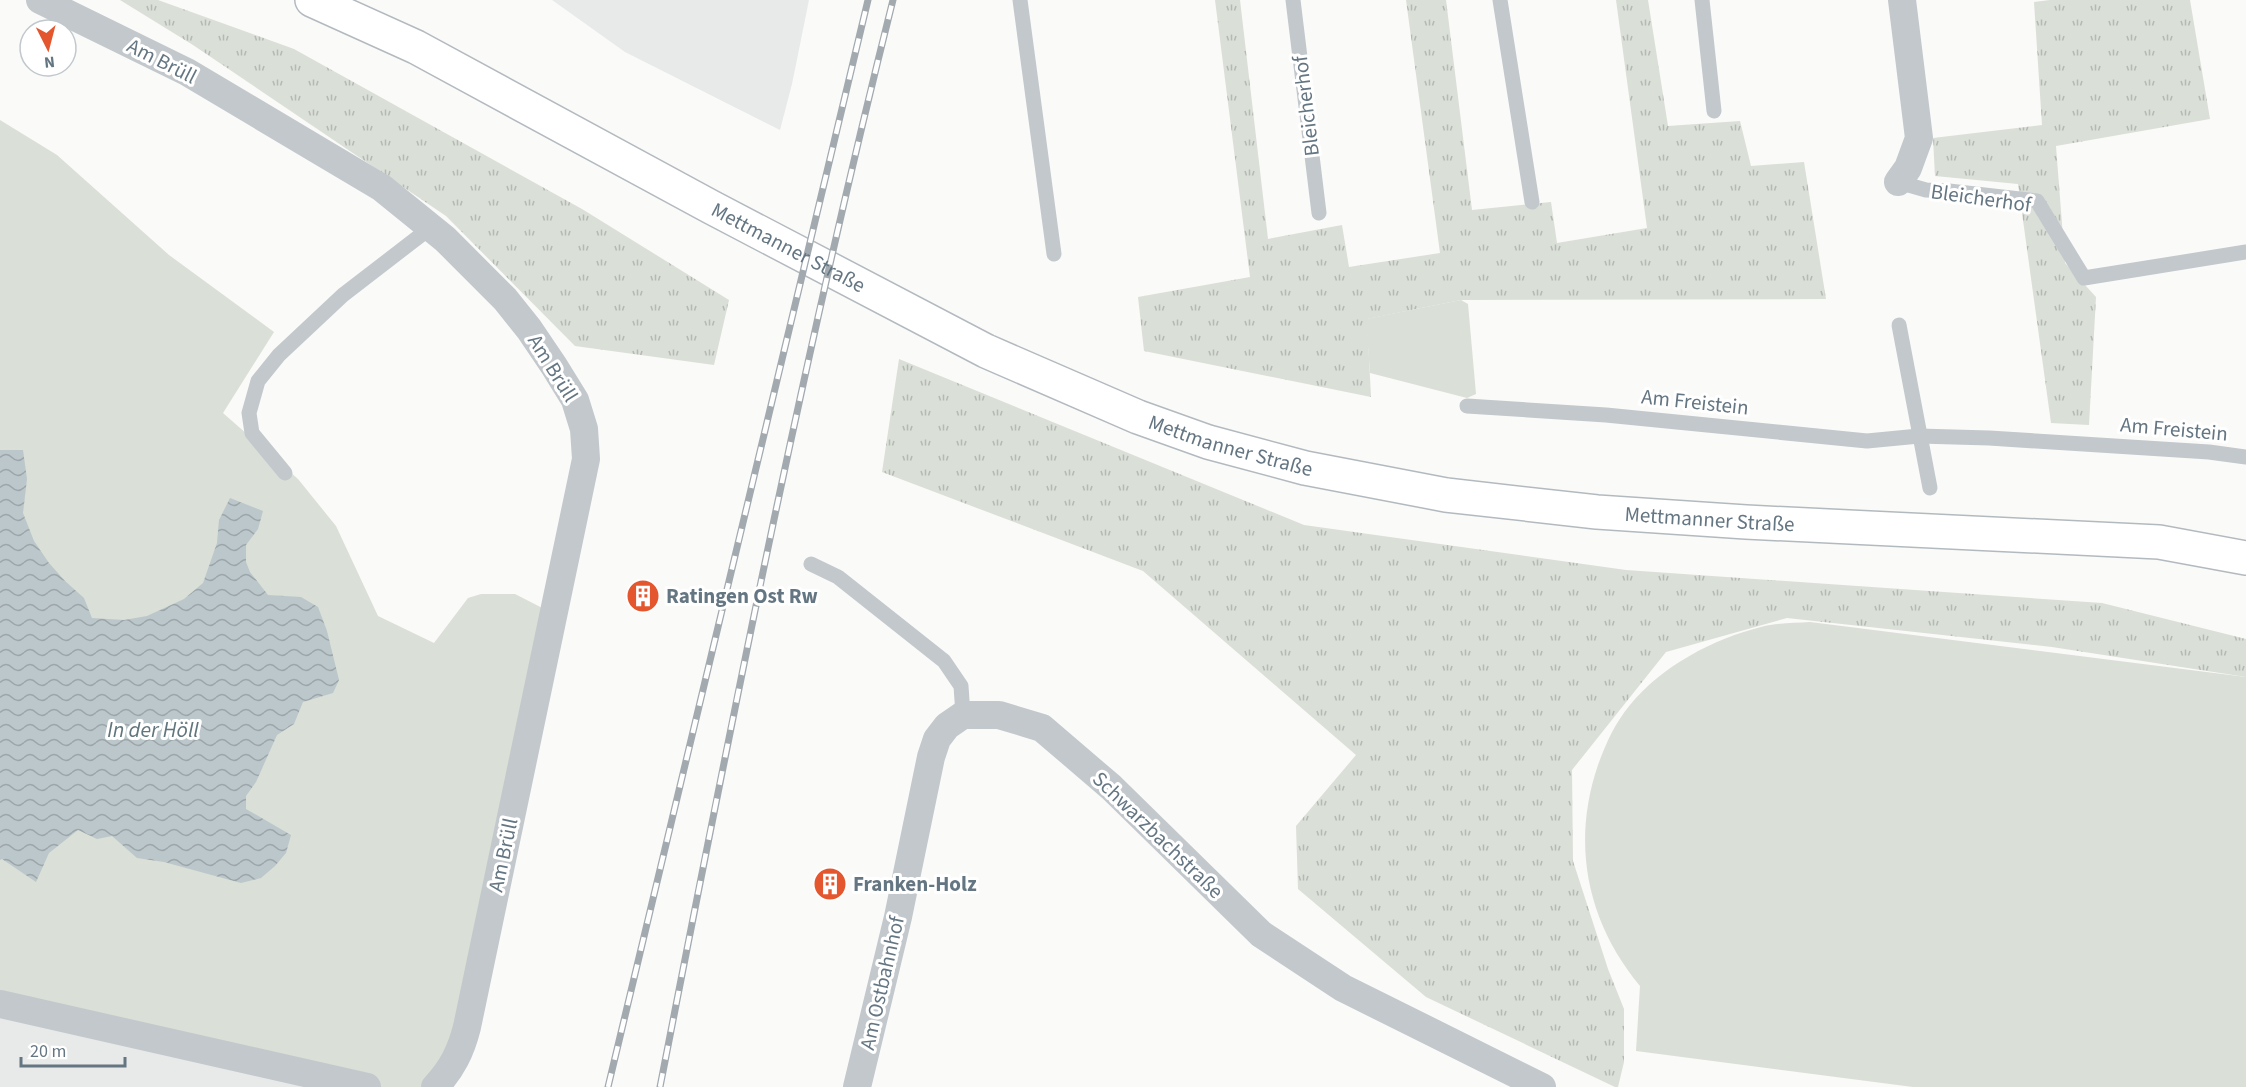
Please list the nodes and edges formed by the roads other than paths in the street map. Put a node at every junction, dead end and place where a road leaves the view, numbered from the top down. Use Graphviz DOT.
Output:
graph roads {
  1 [pos="40,0"];
  2 [pos="312,0"];
  3 [pos="1020,0"];
  4 [pos="1293,0"];
  5 [pos="1500,0"];
  6 [pos="1702,0"];
  7 [pos="1902,0"];
  8 [pos="1714,111"];
  9 [pos="1898,182"];
  10 [pos="1532,202"];
  11 [pos="1319,213"];
  12 [pos="429,228"];
  13 [pos="2246,252"];
  14 [pos="1054,254"];
  15 [pos="1899,325"];
  16 [pos="1467,406"];
  17 [pos="1919,436"];
  18 [pos="2246,457"];
  19 [pos="285,473"];
  20 [pos="1930,488"];
  21 [pos="2246,558"];
  22 [pos="812,564"];
  23 [pos="963,715"];
  24 [pos="0,1004"];
  25 [pos="367,1087"];
  26 [pos="435,1087"];
  27 [pos="857,1087"];
  28 [pos="1542,1087"];
  1 -- 12 [label="street, Am Brüll"];
  2 -- 21 [label="main road, Mettmanner Straße"];
  3 -- 14 [label="lane"];
  4 -- 11 [label="lane, Bleicherhof"];
  5 -- 10 [label="lane"];
  6 -- 8 [label="lane"];
  7 -- 9 [label="street, Bleicherhof"];
  9 -- 13 [label="lane, Bleicherhof"];
  12 -- 19 [label="lane"];
  12 -- 26 [label="street, Am Brüll"];
  15 -- 17 [label="lane"];
  16 -- 17 [label="lane, Am Freistein"];
  17 -- 18 [label="lane, Am Freistein"];
  17 -- 20 [label="lane"];
  22 -- 23 [label="lane"];
  23 -- 27 [label="street, Am Ostbahnhof"];
  23 -- 28 [label="street, Schwarzbachstraße"];
  24 -- 25 [label="street"];
}
